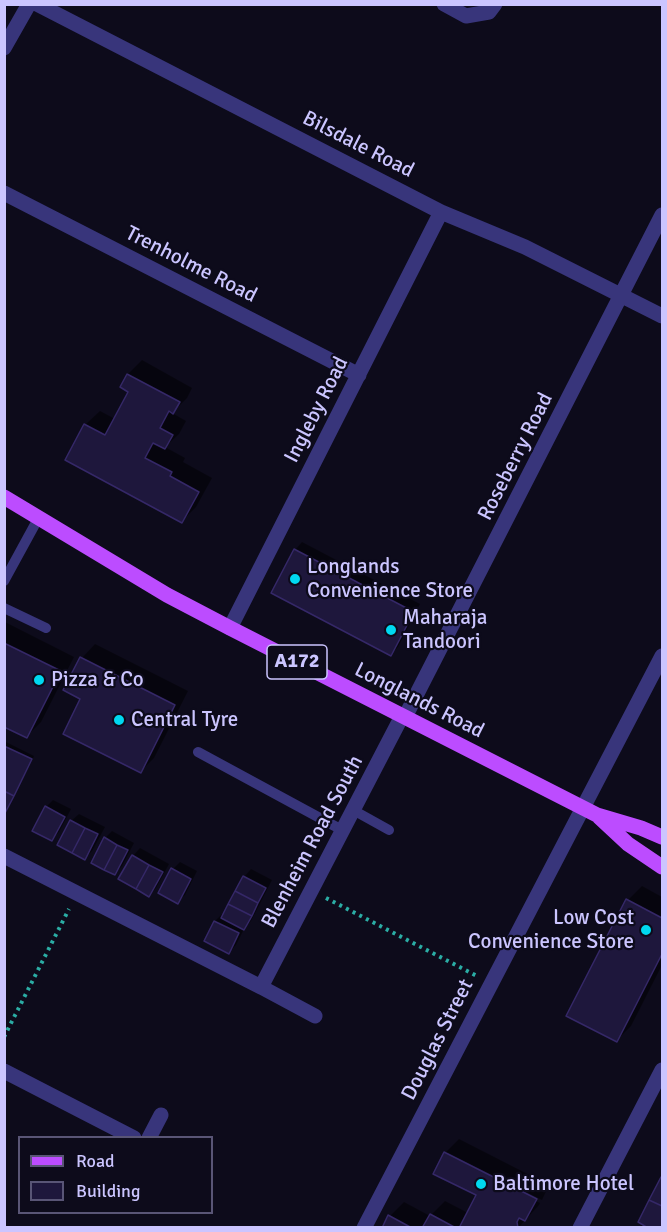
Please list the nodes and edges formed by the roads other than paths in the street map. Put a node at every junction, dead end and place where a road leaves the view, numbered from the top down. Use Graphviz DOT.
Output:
graph roads {
  1 [pos="29,4"];
  2 [pos="37,4"];
  3 [pos="444,4"];
  4 [pos="495,4"];
  5 [pos="4,48"];
  6 [pos="4,193"];
  7 [pos="441,212"];
  8 [pos="663,215"];
  9 [pos="622,296"];
  10 [pos="663,316"];
  11 [pos="359,375"];
  12 [pos="4,497"];
  13 [pos="39,518"];
  14 [pos="4,580"];
  15 [pos="4,608"];
  16 [pos="46,628"];
  17 [pos="230,628"];
  18 [pos="663,656"];
  19 [pos="404,716"];
  20 [pos="198,752"];
  21 [pos="353,810"];
  22 [pos="591,812"];
  23 [pos="342,830"];
  24 [pos="389,831"];
  25 [pos="663,837"];
  26 [pos="4,856"];
  27 [pos="663,867"];
  28 [pos="261,987"];
  29 [pos="315,1016"];
  30 [pos="663,1070"];
  31 [pos="4,1071"];
  32 [pos="161,1115"];
  33 [pos="132,1136"];
  34 [pos="150,1136"];
  35 [pos="364,1227"];
  36 [pos="580,1227"];
  1 -- 5 [label="street"];
  2 -- 7 [label="street, Bilsdale Road"];
  3 -- 4 [label="street"];
  6 -- 11 [label="street, Trenholme Road"];
  7 -- 9 [label="street, Bilsdale Road"];
  7 -- 11 [label="street, Ingleby Road"];
  8 -- 9 [label="street, Roseberry Road"];
  9 -- 10 [label="street, Bilsdale Road"];
  9 -- 19 [label="street, Roseberry Road"];
  11 -- 17 [label="street, Ingleby Road"];
  12 -- 13 [label="main road, Longlands Road / A172"];
  13 -- 14 [label="lane"];
  13 -- 17 [label="main road, Longlands Road / A172"];
  15 -- 16 [label="lane"];
  17 -- 19 [label="main road, Longlands Road / A172"];
  18 -- 22 [label="street, Douglas Street"];
  19 -- 21 [label="street, Blenheim Road South"];
  19 -- 22 [label="main road, Longlands Road / A172"];
  20 -- 23 [label="lane"];
  21 -- 23 [label="street, Blenheim Road South"];
  21 -- 24 [label="lane"];
  22 -- 25 [label="main road, Longlands Road / A172"];
  22 -- 27 [label="main road, Longlands Road / A172"];
  22 -- 35 [label="street, Douglas Street"];
  23 -- 28 [label="street, Blenheim Road South"];
  26 -- 28 [label="street"];
  28 -- 29 [label="street"];
  30 -- 36 [label="street"];
  31 -- 33 [label="street"];
  32 -- 34 [label="street"];
}
